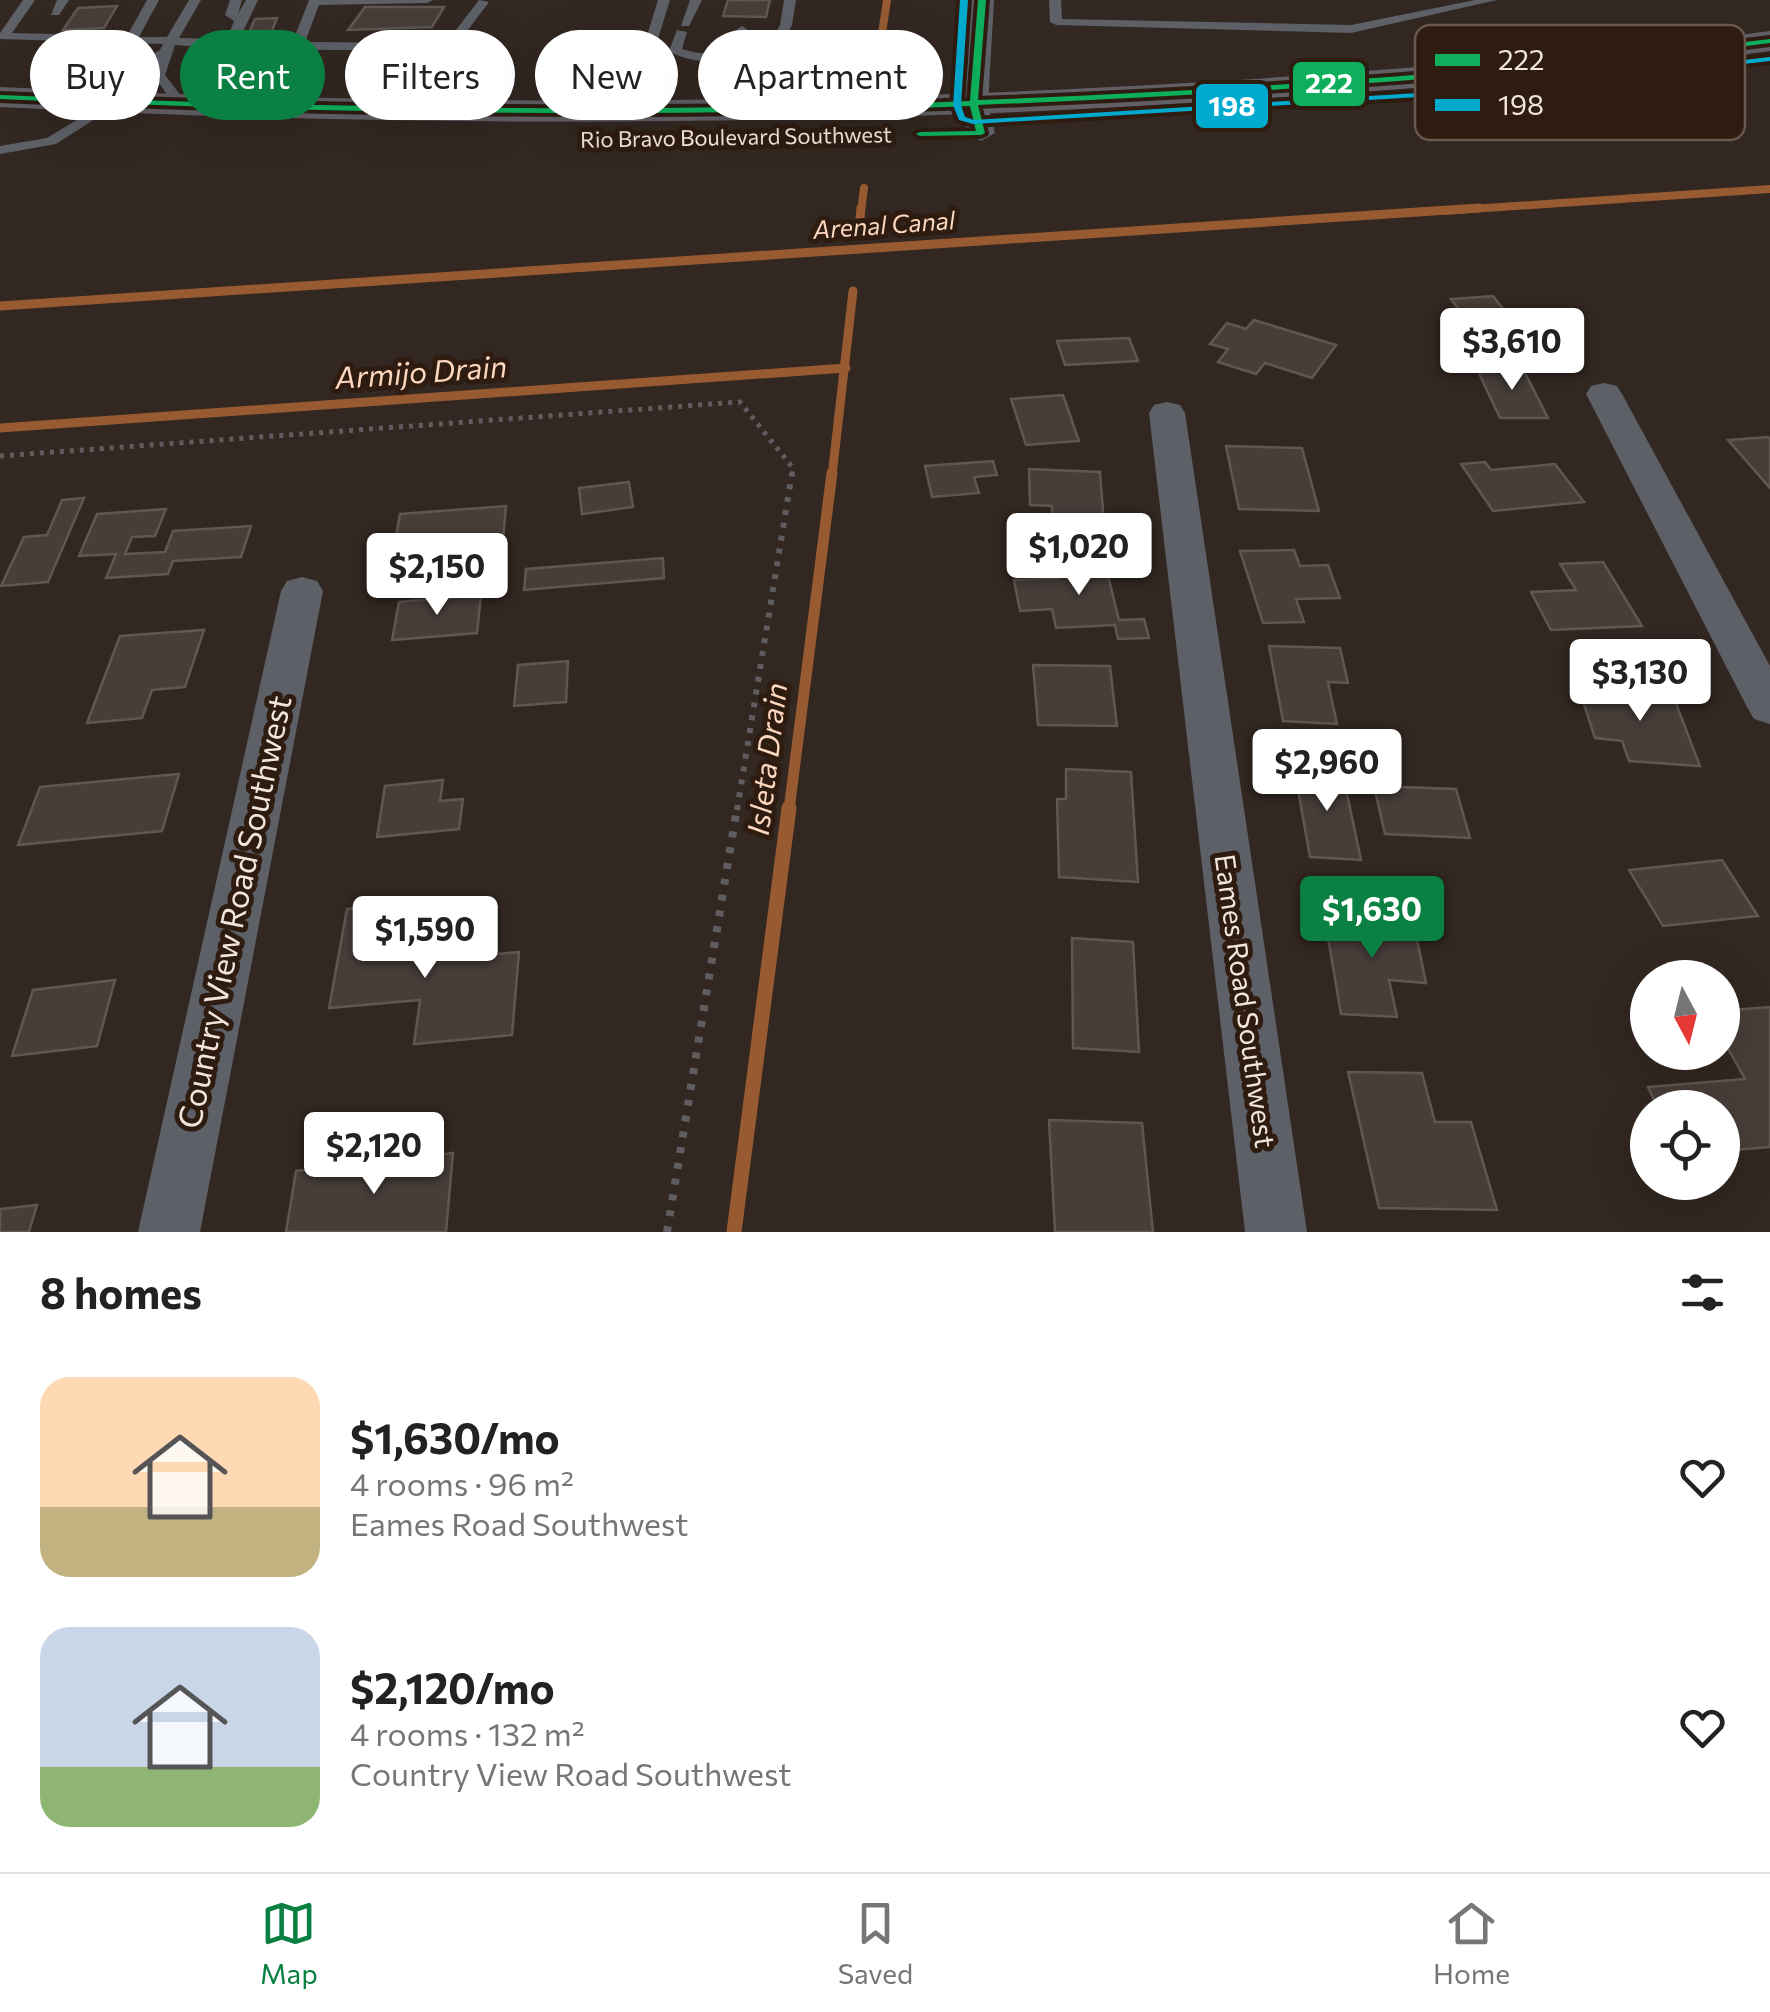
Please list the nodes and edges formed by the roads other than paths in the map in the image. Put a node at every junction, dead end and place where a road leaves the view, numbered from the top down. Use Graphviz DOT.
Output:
graph roads {
  1 [pos="29,0"];
  2 [pos="63,0"];
  3 [pos="153,0"];
  4 [pos="195,0"];
  5 [pos="236,0"];
  6 [pos="252,0"];
  7 [pos="426,0"];
  8 [pos="664,0"];
  9 [pos="696,0"];
  10 [pos="790,0"];
  11 [pos="982,0"];
  12 [pos="1055,0"];
  13 [pos="1492,0"];
  14 [pos="315,1"];
  15 [pos="484,2"];
  16 [pos="54,12"];
  17 [pos="240,20"];
  18 [pos="137,30"];
  19 [pos="236,30"];
  20 [pos="304,30"];
  21 [pos="655,30"];
  22 [pos="784,30"];
  23 [pos="30,33"];
  24 [pos="1770,41"];
  25 [pos="1745,44"];
  26 [pos="325,46"];
  27 [pos="160,47"];
  28 [pos="180,47"];
  29 [pos="167,48"];
  30 [pos="160,52"];
  31 [pos="698,58"];
  32 [pos="1770,71"];
  33 [pos="1745,74"];
  34 [pos="1415,81"];
  35 [pos="0,97"];
  36 [pos="30,99"];
  37 [pos="180,102"];
  38 [pos="325,109"];
  39 [pos="1415,109"];
  40 [pos="978,119"];
  41 [pos="86,120"];
  42 [pos="0,126"];
  43 [pos="72,130"];
  44 [pos="0,150"];
  45 [pos="1604,394"];
  46 [pos="1167,413"];
  47 [pos="302,591"];
  48 [pos="1770,707"];
  49 [pos="169,1232"];
  50 [pos="1276,1232"];
  1 -- 23 [label="lane"];
  2 -- 16 [label="lane"];
  3 -- 18 [label="lane"];
  4 -- 29 [label="lane"];
  5 -- 17 [label="lane"];
  6 -- 17 [label="lane"];
  7 -- 14 [label="lane"];
  8 -- 21 [label="lane"];
  9 -- 31 [label="lane"];
  10 -- 22 [label="lane"];
  11 -- 40 [label="street"];
  12 -- 13 [label="lane"];
  14 -- 20 [label="lane"];
  15 -- 26 [label="lane"];
  17 -- 19 [label="lane"];
  24 -- 25 [label="main road, Rio Bravo Boulevard Southwest"];
  27 -- 29 [label="lane"];
  28 -- 29 [label="lane"];
  29 -- 30 [label="lane"];
  29 -- 37 [label="lane"];
  32 -- 33 [label="main road, Rio Bravo Boulevard Southwest"];
  34 -- 40 [label="main road, Rio Bravo Boulevard Southwest"];
  35 -- 36 [label="main road, Rio Bravo Boulevard Southwest"];
  38 -- 40 [label="main road, Rio Bravo Boulevard Southwest"];
  39 -- 40 [label="main road, Rio Bravo Boulevard Southwest"];
  40 -- 43 [label="main road, Rio Bravo Boulevard Southwest"];
  41 -- 43 [label="lane"];
  42 -- 43 [label="main road, Rio Bravo Boulevard Southwest"];
  43 -- 44 [label="lane"];
  45 -- 48 [label="street"];
  46 -- 50 [label="street, Eames Road Southwest"];
  47 -- 49 [label="street, Country View Road Southwest"];
}
